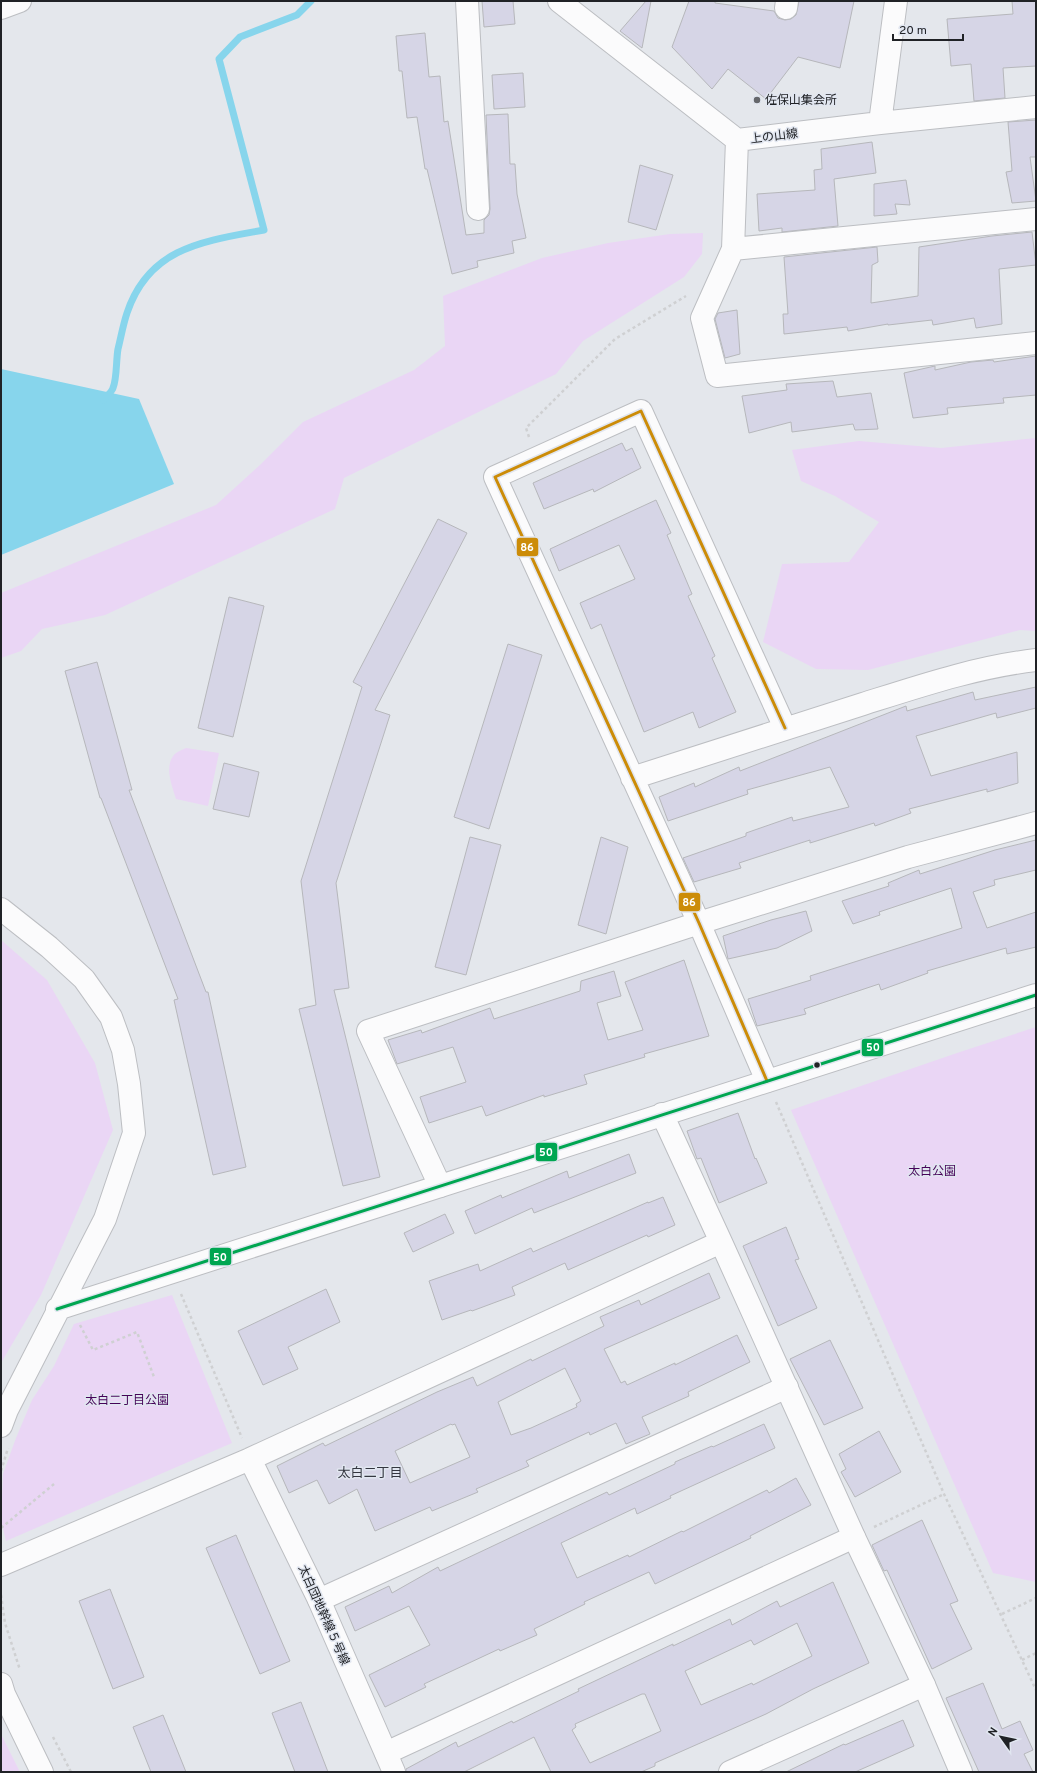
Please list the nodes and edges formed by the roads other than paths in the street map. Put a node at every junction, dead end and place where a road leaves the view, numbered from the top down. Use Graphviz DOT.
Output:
graph roads {
  1 [pos="20,1"];
  2 [pos="467,1"];
  3 [pos="559,1"];
  4 [pos="896,1"];
  5 [pos="1,8"];
  6 [pos="1036,107"];
  7 [pos="880,123"];
  8 [pos="737,140"];
  9 [pos="478,209"];
  10 [pos="1036,219"];
  11 [pos="733,249"];
  12 [pos="1036,343"];
  13 [pos="1036,660"];
  14 [pos="785,728"];
  15 [pos="632,778"];
  16 [pos="1036,822"];
  17 [pos="1,909"];
  18 [pos="699,923"];
  19 [pos="1036,995"];
  20 [pos="767,1081"];
  21 [pos="662,1114"];
  22 [pos="440,1186"];
  23 [pos="722,1242"];
  24 [pos="67,1314"];
  25 [pos="787,1386"];
  26 [pos="1,1426"];
  27 [pos="250,1459"];
  28 [pos="854,1537"];
  29 [pos="1,1565"];
  30 [pos="319,1600"];
  31 [pos="1,1684"];
  32 [pos="924,1685"];
  33 [pos="390,1763"];
  34 [pos="42,1772"];
  35 [pos="730,1772"];
  36 [pos="961,1772"];
  1 -- 5 [label="street"];
  2 -- 9 [label="street"];
  3 -- 8 [label="street, 上の山線"];
  4 -- 7 [label="street"];
  6 -- 7 [label="street, 上の山線"];
  7 -- 8 [label="street, 上の山線"];
  8 -- 11 [label="street"];
  10 -- 11 [label="street"];
  11 -- 12 [label="street"];
  13 -- 14 [label="street"];
  14 -- 15 [label="street"];
  14 -- 15 [label="street"];
  15 -- 18 [label="street"];
  16 -- 18 [label="street"];
  17 -- 24 [label="street"];
  18 -- 20 [label="street"];
  18 -- 22 [label="street"];
  19 -- 20 [label="street"];
  20 -- 21 [label="street"];
  21 -- 22 [label="street"];
  21 -- 23 [label="street"];
  22 -- 24 [label="street"];
  23 -- 25 [label="street"];
  23 -- 27 [label="street"];
  24 -- 26 [label="street"];
  25 -- 28 [label="street"];
  25 -- 30 [label="street"];
  27 -- 29 [label="street"];
  27 -- 30 [label="street, 太白団地幹線５号線"];
  28 -- 32 [label="street"];
  28 -- 33 [label="street"];
  30 -- 33 [label="street, 太白団地幹線５号線"];
  31 -- 34 [label="street"];
  32 -- 35 [label="street"];
  32 -- 36 [label="street"];
}
